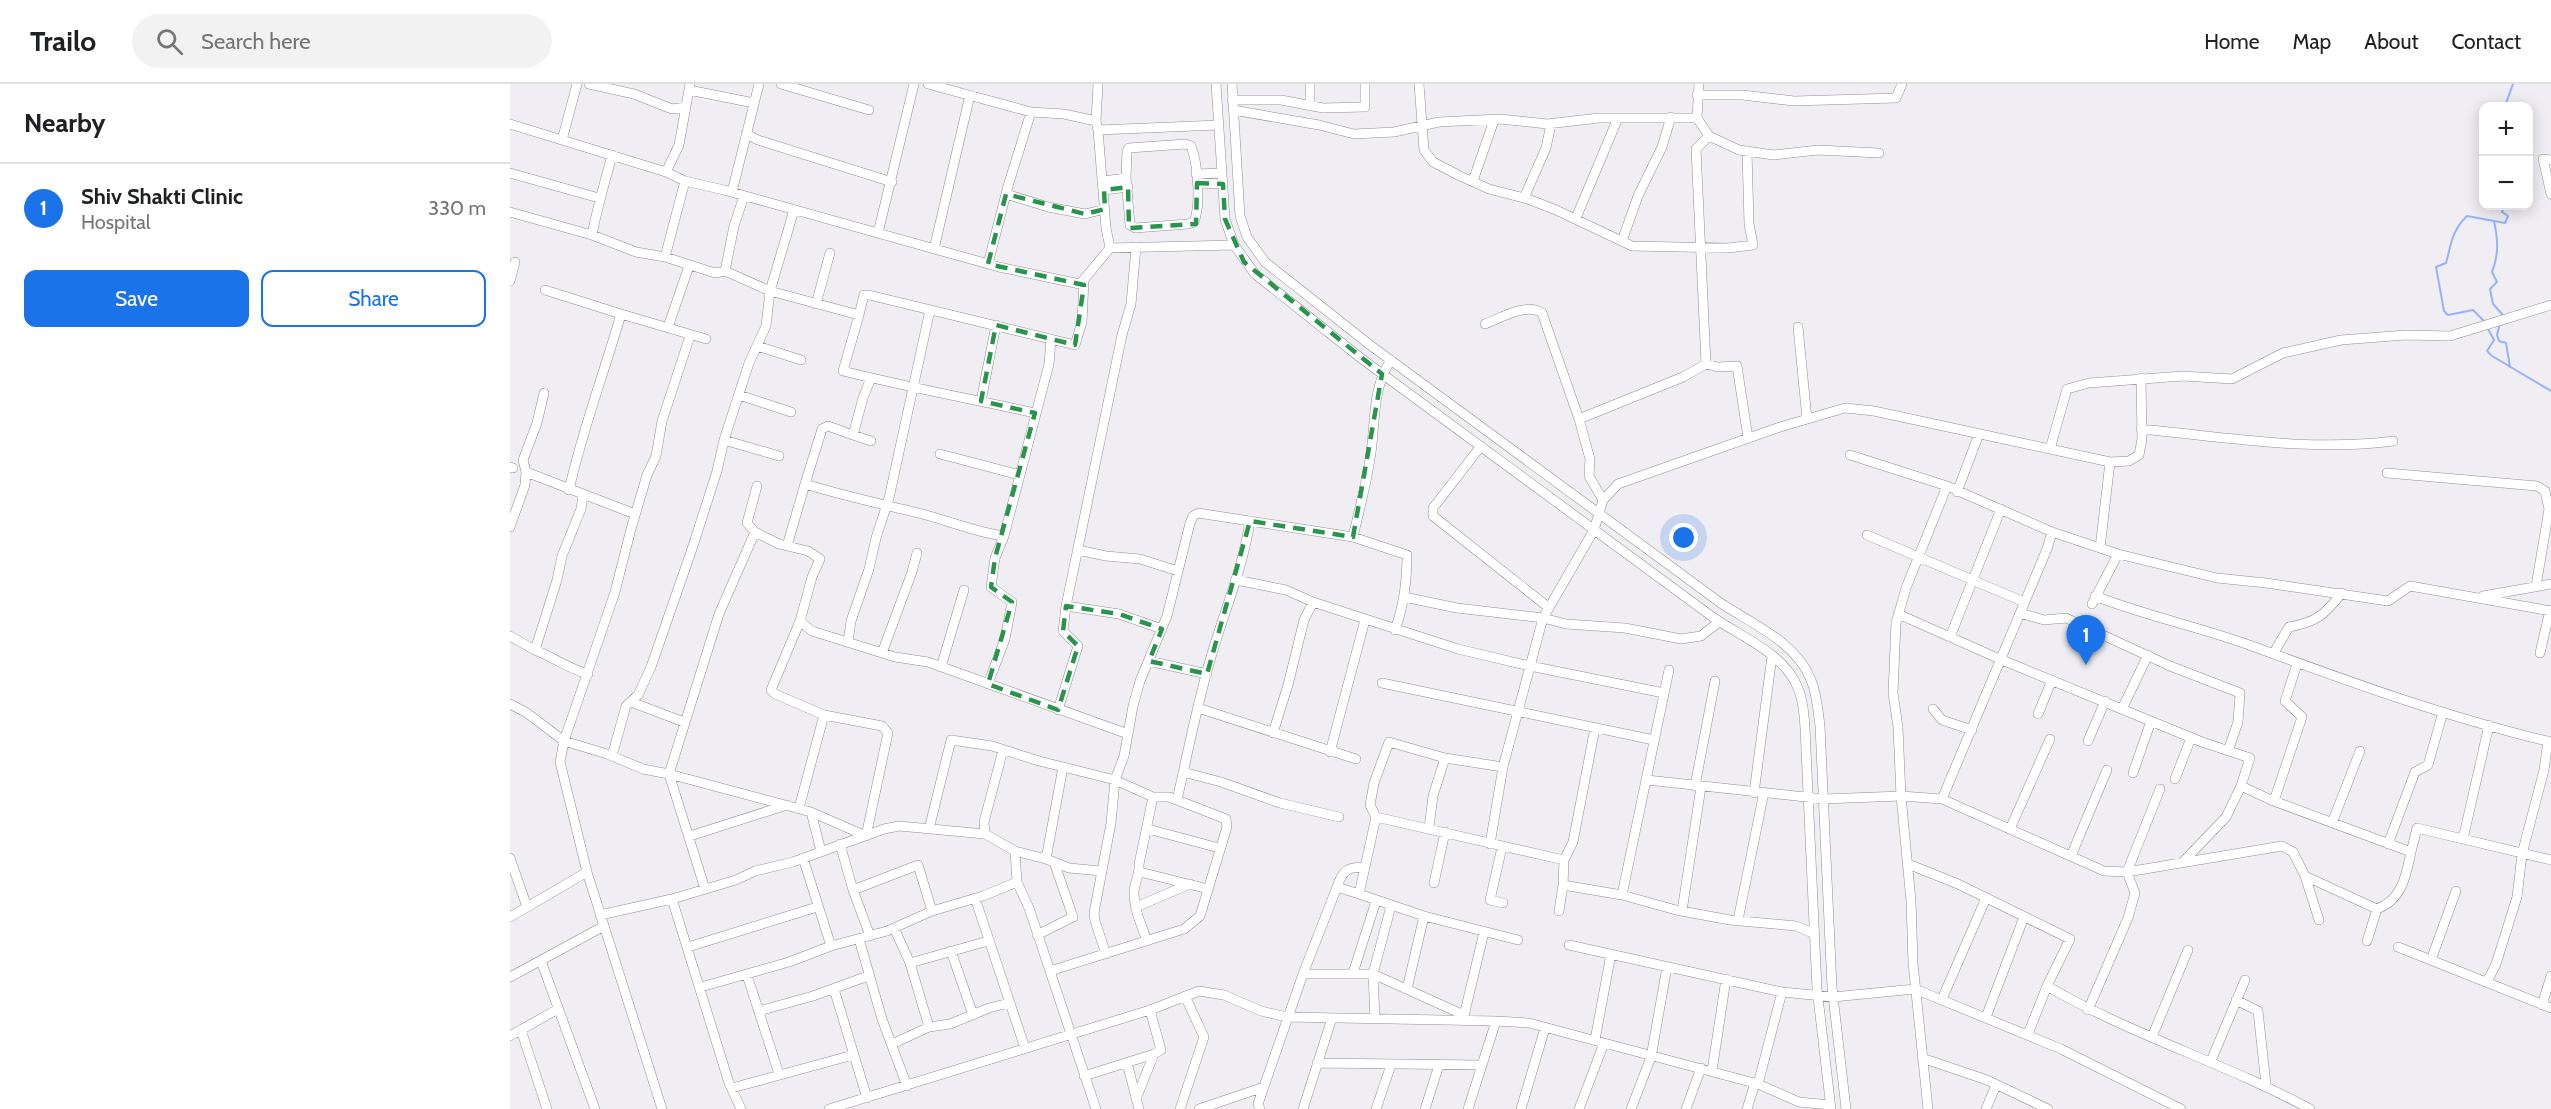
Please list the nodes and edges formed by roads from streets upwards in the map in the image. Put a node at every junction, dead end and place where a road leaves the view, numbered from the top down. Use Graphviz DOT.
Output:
graph roads {
  1 [pos="577,84"];
  2 [pos="589,84"];
  3 [pos="759,84"];
  4 [pos="781,84"];
  5 [pos="914,84"];
  6 [pos="928,84"];
  7 [pos="1098,84"];
  8 [pos="1216,84"];
  9 [pos="1232,84"];
  10 [pos="1310,84"];
  11 [pos="1365,84"];
  12 [pos="1419,84"];
  13 [pos="1699,84"];
  14 [pos="1902,84"];
  15 [pos="690,87"];
  16 [pos="948,87"];
  17 [pos="970,95"];
  18 [pos="1697,95"];
  19 [pos="754,103"];
  20 [pos="1233,105"];
  21 [pos="1310,106"];
  22 [pos="686,107"];
  23 [pos="868,110"];
  24 [pos="1031,112"];
  25 [pos="1671,117"];
  26 [pos="1697,117"];
  27 [pos="1618,118"];
  28 [pos="1494,120"];
  29 [pos="510,124"];
  30 [pos="1551,124"];
  31 [pos="1219,125"];
  32 [pos="1097,126"];
  33 [pos="1423,126"];
  34 [pos="746,134"];
  35 [pos="1709,136"];
  36 [pos="562,140"];
  37 [pos="1747,152"];
  38 [pos="1879,153"];
  39 [pos="612,155"];
  40 [pos="2551,160"];
  41 [pos="666,172"];
  42 [pos="510,173"];
  43 [pos="1197,178"];
  44 [pos="1222,178"];
  45 [pos="685,181"];
  46 [pos="1473,181"];
  47 [pos="892,182"];
  48 [pos="1127,183"];
  49 [pos="1103,185"];
  50 [pos="732,192"];
  51 [pos="1006,194"];
  52 [pos="2551,194"];
  53 [pos="744,196"];
  54 [pos="598,198"];
  55 [pos="1524,198"];
  56 [pos="1105,209"];
  57 [pos="794,210"];
  58 [pos="510,212"];
  59 [pos="1576,218"];
  60 [pos="878,233"];
  61 [pos="592,235"];
  62 [pos="1622,241"];
  63 [pos="1234,245"];
  64 [pos="1110,248"];
  65 [pos="1136,248"];
  66 [pos="1701,248"];
  67 [pos="934,249"];
  68 [pos="830,253"];
  69 [pos="665,257"];
  70 [pos="515,262"];
  71 [pos="988,264"];
  72 [pos="689,266"];
  73 [pos="725,271"];
  74 [pos="1084,280"];
  75 [pos="510,281"];
  76 [pos="545,290"];
  77 [pos="770,291"];
  78 [pos="816,304"];
  79 [pos="2549,306"];
  80 [pos="930,310"];
  81 [pos="621,314"];
  82 [pos="859,315"];
  83 [pos="1485,324"];
  84 [pos="996,325"];
  85 [pos="668,327"];
  86 [pos="1798,327"];
  87 [pos="690,336"];
  88 [pos="706,339"];
  89 [pos="1051,339"];
  90 [pos="757,346"];
  91 [pos="801,360"];
  92 [pos="1391,360"];
  93 [pos="1706,364"];
  94 [pos="1382,374"];
  95 [pos="871,378"];
  96 [pos="2141,378"];
  97 [pos="912,388"];
  98 [pos="544,393"];
  99 [pos="740,395"];
  100 [pos="981,401"];
  101 [pos="791,412"];
  102 [pos="1035,413"];
  103 [pos="1579,419"];
  104 [pos="1807,419"];
  105 [pos="2141,429"];
  106 [pos="1979,434"];
  107 [pos="853,435"];
  108 [pos="1748,438"];
  109 [pos="724,440"];
  110 [pos="872,441"];
  111 [pos="2393,441"];
  112 [pos="1481,447"];
  113 [pos="2050,449"];
  114 [pos="940,454"];
  115 [pos="1850,455"];
  116 [pos="779,456"];
  117 [pos="2110,462"];
  118 [pos="526,472"];
  119 [pos="2387,473"];
  120 [pos="1020,476"];
  121 [pos="805,483"];
  122 [pos="757,486"];
  123 [pos="1947,486"];
  124 [pos="569,490"];
  125 [pos="1957,492"];
  126 [pos="583,495"];
  127 [pos="1603,500"];
  128 [pos="886,507"];
  129 [pos="2001,510"];
  130 [pos="635,514"];
  131 [pos="1600,515"];
  132 [pos="1250,521"];
  133 [pos="510,527"];
  134 [pos="1594,530"];
  135 [pos="755,532"];
  136 [pos="2052,532"];
  137 [pos="1867,535"];
  138 [pos="1004,536"];
  139 [pos="1353,537"];
  140 [pos="787,546"];
  141 [pos="2100,548"];
  142 [pos="1078,550"];
  143 [pos="917,553"];
  144 [pos="2118,554"];
  145 [pos="1919,557"];
  146 [pos="1178,571"];
  147 [pos="1236,580"];
  148 [pos="1973,580"];
  149 [pos="2551,584"];
  150 [pos="2536,586"];
  151 [pos="964,590"];
  152 [pos="2342,593"];
  153 [pos="1404,597"];
  154 [pos="2476,598"];
  155 [pos="1313,602"];
  156 [pos="2024,602"];
  157 [pos="1066,606"];
  158 [pos="1548,607"];
  159 [pos="2550,611"];
  160 [pos="2020,613"];
  161 [pos="1898,614"];
  162 [pos="1543,618"];
  163 [pos="1365,620"];
  164 [pos="800,621"];
  165 [pos="1719,622"];
  166 [pos="1162,629"];
  167 [pos="1395,630"];
  168 [pos="510,636"];
  169 [pos="1950,637"];
  170 [pos="848,642"];
  171 [pos="535,650"];
  172 [pos="882,653"];
  173 [pos="2540,653"];
  174 [pos="2273,654"];
  175 [pos="2148,655"];
  176 [pos="1772,656"];
  177 [pos="2002,660"];
  178 [pos="1149,661"];
  179 [pos="2297,664"];
  180 [pos="1530,666"];
  181 [pos="941,667"];
  182 [pos="1669,670"];
  183 [pos="588,674"];
  184 [pos="1207,674"];
  185 [pos="2052,680"];
  186 [pos="1715,681"];
  187 [pos="1382,683"];
  188 [pos="988,684"];
  189 [pos="1664,693"];
  190 [pos="2105,701"];
  191 [pos="631,702"];
  192 [pos="510,704"];
  193 [pos="1198,708"];
  194 [pos="1933,709"];
  195 [pos="2122,709"];
  196 [pos="521,710"];
  197 [pos="1058,710"];
  198 [pos="1518,712"];
  199 [pos="2443,712"];
  200 [pos="2038,714"];
  201 [pos="824,715"];
  202 [pos="510,717"];
  203 [pos="2151,721"];
  204 [pos="684,722"];
  205 [pos="2489,725"];
  206 [pos="1595,728"];
  207 [pos="1972,730"];
  208 [pos="1273,733"];
  209 [pos="1128,734"];
  210 [pos="2191,738"];
  211 [pos="2050,739"];
  212 [pos="1654,740"];
  213 [pos="564,741"];
  214 [pos="2088,741"];
  215 [pos="2550,742"];
  216 [pos="1003,750"];
  217 [pos="2228,751"];
  218 [pos="2360,751"];
  219 [pos="1330,752"];
  220 [pos="612,756"];
  221 [pos="1445,758"];
  222 [pos="1356,759"];
  223 [pos="1063,767"];
  224 [pos="1503,767"];
  225 [pos="2107,770"];
  226 [pos="1183,772"];
  227 [pos="2133,773"];
  228 [pos="669,774"];
  229 [pos="2175,779"];
  230 [pos="1115,780"];
  231 [pos="1647,780"];
  232 [pos="1698,786"];
  233 [pos="2241,786"];
  234 [pos="2160,789"];
  235 [pos="1764,792"];
  236 [pos="1754,793"];
  237 [pos="1901,796"];
  238 [pos="1153,797"];
  239 [pos="1809,797"];
  240 [pos="1824,799"];
  241 [pos="1942,799"];
  242 [pos="1177,800"];
  243 [pos="2274,801"];
  244 [pos="788,805"];
  245 [pos="799,808"];
  246 [pos="811,812"];
  247 [pos="1339,817"];
  248 [pos="1376,817"];
  249 [pos="2332,823"];
  250 [pos="1429,828"];
  251 [pos="929,829"];
  252 [pos="1148,829"];
  253 [pos="2010,829"];
  254 [pos="1445,832"];
  255 [pos="985,834"];
  256 [pos="690,836"];
  257 [pos="866,836"];
  258 [pos="2463,839"];
  259 [pos="1490,843"];
  260 [pos="840,844"];
  261 [pos="2388,844"];
  262 [pos="1219,848"];
  263 [pos="1502,848"];
  264 [pos="821,851"];
  265 [pos="1015,851"];
  266 [pos="2411,852"];
  267 [pos="2522,854"];
  268 [pos="2071,856"];
  269 [pos="510,858"];
  270 [pos="803,858"];
  271 [pos="1050,860"];
  272 [pos="1564,860"];
  273 [pos="2551,860"];
  274 [pos="2182,862"];
  275 [pos="1908,864"];
  276 [pos="1365,868"];
  277 [pos="512,869"];
  278 [pos="1101,871"];
  279 [pos="587,872"];
  280 [pos="1140,872"];
  281 [pos="2127,872"];
  282 [pos="2305,876"];
  283 [pos="1017,882"];
  284 [pos="1434,883"];
  285 [pos="1190,884"];
  286 [pos="1563,885"];
  287 [pos="1337,887"];
  288 [pos="705,889"];
  289 [pos="1208,889"];
  290 [pos="852,890"];
  291 [pos="2456,891"];
  292 [pos="1359,894"];
  293 [pos="1622,895"];
  294 [pos="672,898"];
  295 [pos="975,898"];
  296 [pos="1986,898"];
  297 [pos="1376,901"];
  298 [pos="1503,903"];
  299 [pos="1391,906"];
  300 [pos="527,907"];
  301 [pos="817,907"];
  302 [pos="1136,907"];
  303 [pos="2377,909"];
  304 [pos="932,911"];
  305 [pos="1560,911"];
  306 [pos="1682,911"];
  307 [pos="600,915"];
  308 [pos="1424,916"];
  309 [pos="510,917"];
  310 [pos="2024,917"];
  311 [pos="1738,920"];
  312 [pos="2319,920"];
  313 [pos="604,926"];
  314 [pos="894,928"];
  315 [pos="1484,932"];
  316 [pos="1815,934"];
  317 [pos="1038,935"];
  318 [pos="870,936"];
  319 [pos="859,939"];
  320 [pos="1518,940"];
  321 [pos="988,941"];
  322 [pos="2367,941"];
  323 [pos="1146,942"];
  324 [pos="1569,945"];
  325 [pos="688,946"];
  326 [pos="831,946"];
  327 [pos="2398,947"];
  328 [pos="2188,950"];
  329 [pos="951,951"];
  330 [pos="1106,954"];
  331 [pos="1611,954"];
  332 [pos="2431,960"];
  333 [pos="541,961"];
  334 [pos="910,963"];
  335 [pos="1667,967"];
  336 [pos="1050,971"];
  337 [pos="1303,974"];
  338 [pos="1353,974"];
  339 [pos="1373,974"];
  340 [pos="747,975"];
  341 [pos="868,976"];
  342 [pos="2551,976"];
  343 [pos="510,978"];
  344 [pos="1726,979"];
  345 [pos="2245,980"];
  346 [pos="2487,982"];
  347 [pos="2047,986"];
  348 [pos="701,987"];
  349 [pos="834,989"];
  350 [pos="1407,989"];
  351 [pos="1915,989"];
  352 [pos="1782,992"];
  353 [pos="1185,996"];
  354 [pos="1818,996"];
  355 [pos="1833,997"];
  356 [pos="1942,999"];
  357 [pos="2236,1000"];
  358 [pos="1009,1004"];
  359 [pos="2547,1007"];
  360 [pos="558,1009"];
  361 [pos="1150,1010"];
  362 [pos="2088,1010"];
  363 [pos="759,1011"];
  364 [pos="973,1015"];
  365 [pos="1287,1017"];
  366 [pos="1986,1017"];
  367 [pos="1332,1018"];
  368 [pos="1464,1018"];
  369 [pos="1375,1019"];
  370 [pos="1496,1021"];
  371 [pos="929,1027"];
  372 [pos="1545,1028"];
  373 [pos="521,1030"];
  374 [pos="1069,1034"];
  375 [pos="2028,1034"];
  376 [pos="510,1036"];
  377 [pos="2152,1037"];
  378 [pos="1600,1041"];
  379 [pos="892,1044"];
  380 [pos="1025,1048"];
  381 [pos="1154,1054"];
  382 [pos="853,1055"];
  383 [pos="1651,1057"];
  384 [pos="1922,1058"];
  385 [pos="2211,1061"];
  386 [pos="1127,1063"];
  387 [pos="1317,1064"];
  388 [pos="1391,1065"];
  389 [pos="1439,1065"];
  390 [pos="1481,1065"];
  391 [pos="1701,1068"];
  392 [pos="1712,1071"];
  393 [pos="779,1074"];
  394 [pos="1084,1076"];
  395 [pos="1756,1084"];
  396 [pos="1996,1084"];
  397 [pos="2266,1085"];
  398 [pos="907,1086"];
  399 [pos="1264,1087"];
  400 [pos="732,1088"];
  401 [pos="867,1098"];
  402 [pos="1138,1104"];
  403 [pos="661,1107"];
  404 [pos="1831,1107"];
  405 [pos="547,1109"];
  406 [pos="595,1109"];
  407 [pos="650,1109"];
  408 [pos="741,1109"];
  409 [pos="829,1109"];
  410 [pos="1096,1109"];
  411 [pos="1180,1109"];
  412 [pos="1198,1109"];
  413 [pos="1260,1109"];
  414 [pos="1303,1109"];
  415 [pos="1376,1109"];
  416 [pos="1425,1109"];
  417 [pos="1468,1109"];
  418 [pos="1521,1109"];
  419 [pos="1579,1109"];
  420 [pos="1631,1109"];
  421 [pos="1686,1109"];
  422 [pos="1747,1109"];
  423 [pos="1846,1109"];
  424 [pos="1928,1109"];
  425 [pos="1986,1109"];
  426 [pos="2049,1109"];
  427 [pos="2181,1109"];
  428 [pos="2310,1109"];
  1 -- 36 [label="street"];
  2 -- 22 [label="street"];
  3 -- 19 [label="street"];
  4 -- 23 [label="street"];
  5 -- 47 [label="street"];
  6 -- 16 [label="street"];
  7 -- 32 [label="street"];
  8 -- 31 [label="street"];
  9 -- 20 [label="street"];
  10 -- 21 [label="street"];
  11 -- 21 [label="street"];
  12 -- 33 [label="street"];
  13 -- 18 [label="street"];
  14 -- 18 [label="street"];
  15 -- 19 [label="street"];
  15 -- 22 [label="street"];
  16 -- 17 [label="street"];
  17 -- 24 [label="street"];
  17 -- 67 [label="street"];
  18 -- 26 [label="street"];
  19 -- 34 [label="street"];
  20 -- 21 [label="street"];
  20 -- 33 [label="street"];
  20 -- 92 [label="street"];
  22 -- 41 [label="street"];
  24 -- 32 [label="street"];
  24 -- 51 [label="street"];
  25 -- 26 [label="street"];
  25 -- 27 [label="street"];
  25 -- 62 [label="street"];
  26 -- 35 [label="street"];
  27 -- 30 [label="street"];
  27 -- 59 [label="street"];
  28 -- 30 [label="street"];
  28 -- 33 [label="street"];
  28 -- 46 [label="street"];
  29 -- 36 [label="street"];
  30 -- 55 [label="street"];
  31 -- 32 [label="street"];
  31 -- 44 [label="street"];
  32 -- 49 [label="street"];
  33 -- 46 [label="street"];
  34 -- 47 [label="street"];
  34 -- 50 [label="street"];
  35 -- 37 [label="street"];
  35 -- 66 [label="street"];
  36 -- 39 [label="street"];
  37 -- 38 [label="street"];
  37 -- 66 [label="street"];
  39 -- 41 [label="street"];
  39 -- 54 [label="street"];
  40 -- 52 [label="street"];
  41 -- 45 [label="street"];
  42 -- 54 [label="street"];
  43 -- 44 [label="street"];
  43 -- 48 [label="street"];
  43 -- 48 [label="street"];
  44 -- 63 [label="street"];
  45 -- 50 [label="street"];
  45 -- 69 [label="street"];
  46 -- 55 [label="street"];
  47 -- 60 [label="street"];
  48 -- 49 [label="street"];
  49 -- 56 [label="street"];
  50 -- 53 [label="street"];
  51 -- 56 [label="street"];
  51 -- 71 [label="street"];
  53 -- 57 [label="street"];
  53 -- 73 [label="street"];
  54 -- 61 [label="street"];
  55 -- 59 [label="street"];
  56 -- 64 [label="street"];
  57 -- 60 [label="street"];
  57 -- 77 [label="street"];
  58 -- 61 [label="street"];
  59 -- 62 [label="street"];
  60 -- 67 [label="street"];
  61 -- 69 [label="street"];
  62 -- 66 [label="street"];
  63 -- 65 [label="street"];
  63 -- 94 [label="street"];
  64 -- 65 [label="street"];
  64 -- 74 [label="street"];
  65 -- 142 [label="street"];
  66 -- 93 [label="street"];
  67 -- 71 [label="street"];
  68 -- 78 [label="street"];
  69 -- 72 [label="street"];
  70 -- 75 [label="street"];
  71 -- 74 [label="street"];
  72 -- 73 [label="street"];
  72 -- 85 [label="street"];
  73 -- 77 [label="street"];
  74 -- 89 [label="street"];
  76 -- 81 [label="street"];
  77 -- 78 [label="street"];
  77 -- 90 [label="street"];
  78 -- 82 [label="street"];
  79 -- 96 [label="street"];
  80 -- 82 [label="street"];
  80 -- 84 [label="street"];
  80 -- 97 [label="street"];
  81 -- 85 [label="street"];
  81 -- 124 [label="street"];
  82 -- 95 [label="street"];
  83 -- 103 [label="street"];
  84 -- 89 [label="street"];
  84 -- 100 [label="street"];
  85 -- 87 [label="street"];
  86 -- 104 [label="street"];
  87 -- 88 [label="street"];
  87 -- 130 [label="street"];
  89 -- 102 [label="street"];
  90 -- 91 [label="street"];
  90 -- 99 [label="street"];
  92 -- 94 [label="street"];
  92 -- 131 [label="street"];
  93 -- 103 [label="street"];
  93 -- 108 [label="street"];
  94 -- 112 [label="street"];
  94 -- 139 [label="street"];
  95 -- 97 [label="street"];
  95 -- 107 [label="street"];
  96 -- 105 [label="street"];
  96 -- 113 [label="street"];
  97 -- 100 [label="street"];
  97 -- 128 [label="street"];
  98 -- 118 [label="street"];
  99 -- 101 [label="street"];
  99 -- 109 [label="street"];
  100 -- 102 [label="street"];
  102 -- 120 [label="street"];
  103 -- 127 [label="street"];
  104 -- 106 [label="street"];
  104 -- 108 [label="street"];
  105 -- 111 [label="street"];
  105 -- 117 [label="street"];
  106 -- 113 [label="street"];
  106 -- 125 [label="street"];
  107 -- 110 [label="street"];
  107 -- 121 [label="street"];
  108 -- 127 [label="street"];
  109 -- 116 [label="street"];
  109 -- 191 [label="street"];
  112 -- 134 [label="street"];
  112 -- 158 [label="street"];
  113 -- 117 [label="street"];
  114 -- 120 [label="street"];
  115 -- 123 [label="street"];
  117 -- 141 [label="street"];
  118 -- 124 [label="street"];
  118 -- 133 [label="street"];
  119 -- 150 [label="street"];
  120 -- 138 [label="street"];
  121 -- 128 [label="street"];
  121 -- 140 [label="street"];
  122 -- 135 [label="street"];
  123 -- 125 [label="street"];
  123 -- 145 [label="street"];
  124 -- 126 [label="street"];
  125 -- 129 [label="street"];
  126 -- 130 [label="street"];
  126 -- 171 [label="street"];
  127 -- 131 [label="street"];
  128 -- 138 [label="street"];
  128 -- 170 [label="street"];
  129 -- 136 [label="street"];
  129 -- 148 [label="street"];
  130 -- 183 [label="street"];
  131 -- 134 [label="street"];
  131 -- 240 [label="street"];
  132 -- 139 [label="street"];
  132 -- 146 [label="street"];
  132 -- 147 [label="street"];
  134 -- 158 [label="street"];
  134 -- 165 [label="street"];
  135 -- 140 [label="street"];
  135 -- 204 [label="street"];
  136 -- 141 [label="street"];
  136 -- 156 [label="street"];
  137 -- 145 [label="street"];
  138 -- 188 [label="street"];
  139 -- 153 [label="street"];
  140 -- 164 [label="street"];
  141 -- 144 [label="street"];
  142 -- 146 [label="street"];
  142 -- 157 [label="street"];
  143 -- 172 [label="street"];
  144 -- 152 [label="street"];
  144 -- 174 [label="street"];
  145 -- 148 [label="street"];
  145 -- 161 [label="street"];
  146 -- 166 [label="street"];
  147 -- 155 [label="street"];
  147 -- 184 [label="street"];
  148 -- 156 [label="street"];
  148 -- 169 [label="street"];
  149 -- 150 [label="street"];
  150 -- 154 [label="street"];
  151 -- 181 [label="street"];
  152 -- 154 [label="street"];
  152 -- 174 [label="street"];
  153 -- 162 [label="street"];
  153 -- 167 [label="street"];
  154 -- 159 [label="street"];
  155 -- 163 [label="street"];
  155 -- 208 [label="street"];
  156 -- 160 [label="street"];
  157 -- 166 [label="street"];
  157 -- 197 [label="street"];
  158 -- 162 [label="street"];
  159 -- 173 [label="street"];
  160 -- 175 [label="street"];
  160 -- 177 [label="street"];
  161 -- 169 [label="street"];
  161 -- 237 [label="street"];
  162 -- 165 [label="street"];
  162 -- 180 [label="street"];
  163 -- 167 [label="street"];
  163 -- 219 [label="street"];
  164 -- 170 [label="street"];
  164 -- 201 [label="street"];
  165 -- 176 [label="street"];
  166 -- 178 [label="street"];
  167 -- 180 [label="street"];
  168 -- 171 [label="street"];
  169 -- 177 [label="street"];
  170 -- 172 [label="street"];
  171 -- 183 [label="street"];
  172 -- 181 [label="street"];
  174 -- 179 [label="street"];
  175 -- 195 [label="street"];
  175 -- 217 [label="street"];
  176 -- 236 [label="street"];
  176 -- 239 [label="street"];
  177 -- 185 [label="street"];
  177 -- 207 [label="street"];
  178 -- 184 [label="street"];
  178 -- 209 [label="street"];
  179 -- 199 [label="street"];
  179 -- 243 [label="street"];
  180 -- 189 [label="street"];
  180 -- 198 [label="street"];
  181 -- 188 [label="street"];
  182 -- 189 [label="street"];
  183 -- 213 [label="street"];
  184 -- 193 [label="street"];
  185 -- 190 [label="street"];
  185 -- 200 [label="street"];
  186 -- 232 [label="street"];
  187 -- 198 [label="street"];
  188 -- 197 [label="street"];
  189 -- 212 [label="street"];
  190 -- 195 [label="street"];
  190 -- 214 [label="street"];
  191 -- 204 [label="street"];
  191 -- 220 [label="street"];
  192 -- 196 [label="street"];
  193 -- 208 [label="street"];
  193 -- 226 [label="street"];
  194 -- 207 [label="street"];
  195 -- 203 [label="street"];
  196 -- 202 [label="street"];
  196 -- 213 [label="street"];
  197 -- 209 [label="street"];
  198 -- 206 [label="street"];
  198 -- 224 [label="street"];
  199 -- 205 [label="street"];
  199 -- 261 [label="street"];
  201 -- 245 [label="street"];
  201 -- 257 [label="street"];
  203 -- 210 [label="street"];
  203 -- 227 [label="street"];
  204 -- 228 [label="street"];
  205 -- 215 [label="street"];
  205 -- 258 [label="street"];
  206 -- 212 [label="street"];
  206 -- 272 [label="street"];
  207 -- 241 [label="street"];
  208 -- 219 [label="street"];
  209 -- 230 [label="street"];
  210 -- 217 [label="street"];
  210 -- 229 [label="street"];
  211 -- 253 [label="street"];
  212 -- 231 [label="street"];
  213 -- 220 [label="street"];
  213 -- 279 [label="street"];
  215 -- 267 [label="street"];
  216 -- 223 [label="street"];
  216 -- 251 [label="street"];
  216 -- 255 [label="street"];
  217 -- 233 [label="street"];
  218 -- 249 [label="street"];
  219 -- 222 [label="street"];
  220 -- 228 [label="street"];
  221 -- 224 [label="street"];
  221 -- 248 [label="street"];
  221 -- 250 [label="street"];
  223 -- 230 [label="street"];
  223 -- 271 [label="street"];
  224 -- 259 [label="street"];
  225 -- 268 [label="street"];
  226 -- 242 [label="street"];
  226 -- 247 [label="street"];
  228 -- 244 [label="street"];
  228 -- 256 [label="street"];
  230 -- 238 [label="street"];
  230 -- 278 [label="street"];
  231 -- 232 [label="street"];
  231 -- 293 [label="street"];
  232 -- 236 [label="street"];
  232 -- 306 [label="street"];
  233 -- 243 [label="street"];
  233 -- 274 [label="street"];
  234 -- 281 [label="street"];
  235 -- 236 [label="street"];
  235 -- 239 [label="street"];
  235 -- 311 [label="street"];
  237 -- 240 [label="street"];
  237 -- 241 [label="street"];
  237 -- 275 [label="street"];
  238 -- 242 [label="street"];
  238 -- 252 [label="street"];
  239 -- 240 [label="street"];
  239 -- 316 [label="street"];
  240 -- 355 [label="street"];
  241 -- 253 [label="street"];
  242 -- 262 [label="street"];
  243 -- 249 [label="street"];
  244 -- 245 [label="street"];
  244 -- 256 [label="street"];
  245 -- 246 [label="street"];
  246 -- 257 [label="street"];
  246 -- 264 [label="street"];
  248 -- 250 [label="street"];
  248 -- 276 [label="street"];
  249 -- 261 [label="street"];
  250 -- 254 [label="street"];
  251 -- 255 [label="street"];
  251 -- 257 [label="street"];
  252 -- 262 [label="street"];
  252 -- 280 [label="street"];
  253 -- 268 [label="street"];
  254 -- 259 [label="street"];
  254 -- 284 [label="street"];
  255 -- 265 [label="street"];
  256 -- 288 [label="street"];
  257 -- 260 [label="street"];
  258 -- 266 [label="street"];
  258 -- 267 [label="street"];
  259 -- 263 [label="street"];
  260 -- 264 [label="street"];
  260 -- 290 [label="street"];
  261 -- 266 [label="street"];
  262 -- 289 [label="street"];
  263 -- 272 [label="street"];
  263 -- 298 [label="street"];
  264 -- 270 [label="street"];
  265 -- 271 [label="street"];
  265 -- 283 [label="street"];
  266 -- 303 [label="street"];
  267 -- 273 [label="street"];
  267 -- 346 [label="street"];
  268 -- 281 [label="street"];
  269 -- 277 [label="street"];
  270 -- 288 [label="street"];
  270 -- 301 [label="street"];
  271 -- 278 [label="street"];
  271 -- 317 [label="street"];
  272 -- 286 [label="street"];
  274 -- 281 [label="street"];
  274 -- 282 [label="street"];
  275 -- 296 [label="street"];
  275 -- 351 [label="street"];
  276 -- 287 [label="street"];
  276 -- 292 [label="street"];
  277 -- 300 [label="street"];
  278 -- 330 [label="street"];
  279 -- 300 [label="street"];
  279 -- 307 [label="street"];
  280 -- 285 [label="street"];
  280 -- 302 [label="street"];
  281 -- 362 [label="street"];
  282 -- 303 [label="street"];
  282 -- 312 [label="street"];
  283 -- 295 [label="street"];
  283 -- 317 [label="street"];
  285 -- 289 [label="street"];
  285 -- 302 [label="street"];
  286 -- 293 [label="street"];
  286 -- 305 [label="street"];
  287 -- 292 [label="street"];
  287 -- 337 [label="street"];
  288 -- 294 [label="street"];
  289 -- 323 [label="street"];
  290 -- 304 [label="street"];
  290 -- 318 [label="street"];
  291 -- 332 [label="street"];
  292 -- 297 [label="street"];
  293 -- 306 [label="street"];
  294 -- 307 [label="street"];
  294 -- 325 [label="street"];
  295 -- 304 [label="street"];
  295 -- 321 [label="street"];
  296 -- 310 [label="street"];
  296 -- 356 [label="street"];
  297 -- 299 [label="street"];
  297 -- 338 [label="street"];
  299 -- 308 [label="street"];
  299 -- 339 [label="street"];
  300 -- 309 [label="street"];
  301 -- 325 [label="street"];
  301 -- 326 [label="street"];
  302 -- 323 [label="street"];
  303 -- 322 [label="street"];
  304 -- 314 [label="street"];
  306 -- 311 [label="street"];
  307 -- 313 [label="street"];
  308 -- 315 [label="street"];
  308 -- 350 [label="street"];
  310 -- 347 [label="street"];
  310 -- 366 [label="street"];
  311 -- 316 [label="street"];
  313 -- 333 [label="street"];
  313 -- 403 [label="street"];
  314 -- 318 [label="street"];
  314 -- 334 [label="street"];
  315 -- 320 [label="street"];
  315 -- 368 [label="street"];
  316 -- 354 [label="street"];
  317 -- 336 [label="street"];
  318 -- 319 [label="street"];
  319 -- 326 [label="street"];
  319 -- 341 [label="street"];
  321 -- 329 [label="street"];
  321 -- 358 [label="street"];
  323 -- 330 [label="street"];
  324 -- 331 [label="street"];
  325 -- 348 [label="street"];
  326 -- 340 [label="street"];
  327 -- 332 [label="street"];
  328 -- 377 [label="street"];
  329 -- 334 [label="street"];
  329 -- 364 [label="street"];
  330 -- 336 [label="street"];
  331 -- 335 [label="street"];
  331 -- 378 [label="street"];
  332 -- 346 [label="street"];
  333 -- 343 [label="street"];
  333 -- 360 [label="street"];
  334 -- 371 [label="street"];
  335 -- 344 [label="street"];
  335 -- 383 [label="street"];
  336 -- 374 [label="street"];
  337 -- 338 [label="street"];
  337 -- 365 [label="street"];
  338 -- 339 [label="street"];
  339 -- 350 [label="street"];
  339 -- 369 [label="street"];
  340 -- 348 [label="street"];
  340 -- 363 [label="street"];
  341 -- 349 [label="street"];
  341 -- 379 [label="street"];
  342 -- 359 [label="street"];
  344 -- 352 [label="street"];
  344 -- 392 [label="street"];
  345 -- 357 [label="street"];
  346 -- 359 [label="street"];
  347 -- 362 [label="street"];
  347 -- 375 [label="street"];
  348 -- 400 [label="street"];
  349 -- 363 [label="street"];
  349 -- 382 [label="street"];
  350 -- 368 [label="street"];
  351 -- 355 [label="street"];
  351 -- 356 [label="street"];
  351 -- 384 [label="street"];
  352 -- 354 [label="street"];
  352 -- 395 [label="street"];
  353 -- 361 [label="street"];
  353 -- 365 [label="street"];
  353 -- 411 [label="street"];
  354 -- 355 [label="street"];
  354 -- 404 [label="street"];
  355 -- 423 [label="street"];
  356 -- 366 [label="street"];
  357 -- 385 [label="street"];
  357 -- 397 [label="street"];
  358 -- 364 [label="street"];
  358 -- 380 [label="street"];
  360 -- 373 [label="street"];
  360 -- 406 [label="street"];
  361 -- 374 [label="street"];
  361 -- 381 [label="street"];
  362 -- 377 [label="street"];
  363 -- 393 [label="street"];
  364 -- 371 [label="street"];
  365 -- 367 [label="street"];
  365 -- 399 [label="street"];
  366 -- 375 [label="street"];
  367 -- 369 [label="street"];
  367 -- 387 [label="street"];
  368 -- 369 [label="street"];
  368 -- 370 [label="street"];
  370 -- 372 [label="street"];
  370 -- 390 [label="street"];
  371 -- 379 [label="street"];
  372 -- 378 [label="street"];
  372 -- 418 [label="street"];
  373 -- 376 [label="street"];
  373 -- 405 [label="street"];
  374 -- 380 [label="street"];
  374 -- 394 [label="street"];
  375 -- 427 [label="street"];
  377 -- 385 [label="street"];
  378 -- 383 [label="street"];
  378 -- 419 [label="street"];
  379 -- 398 [label="street"];
  380 -- 398 [label="street"];
  381 -- 386 [label="street"];
  381 -- 402 [label="street"];
  382 -- 393 [label="street"];
  382 -- 401 [label="street"];
  383 -- 391 [label="street"];
  383 -- 420 [label="street"];
  384 -- 396 [label="street"];
  384 -- 424 [label="street"];
  385 -- 397 [label="street"];
  386 -- 394 [label="street"];
  386 -- 402 [label="street"];
  387 -- 388 [label="street"];
  387 -- 414 [label="street"];
  388 -- 389 [label="street"];
  388 -- 415 [label="street"];
  389 -- 390 [label="street"];
  389 -- 416 [label="street"];
  390 -- 417 [label="street"];
  391 -- 392 [label="street"];
  391 -- 421 [label="street"];
  392 -- 395 [label="street"];
  393 -- 400 [label="street"];
  394 -- 410 [label="street"];
  395 -- 404 [label="street"];
  395 -- 422 [label="street"];
  396 -- 425 [label="street"];
  396 -- 426 [label="street"];
  397 -- 428 [label="street"];
  398 -- 401 [label="street"];
  399 -- 412 [label="street"];
  399 -- 413 [label="street"];
  400 -- 408 [label="street"];
  401 -- 409 [label="street"];
  403 -- 407 [label="street"];
}
